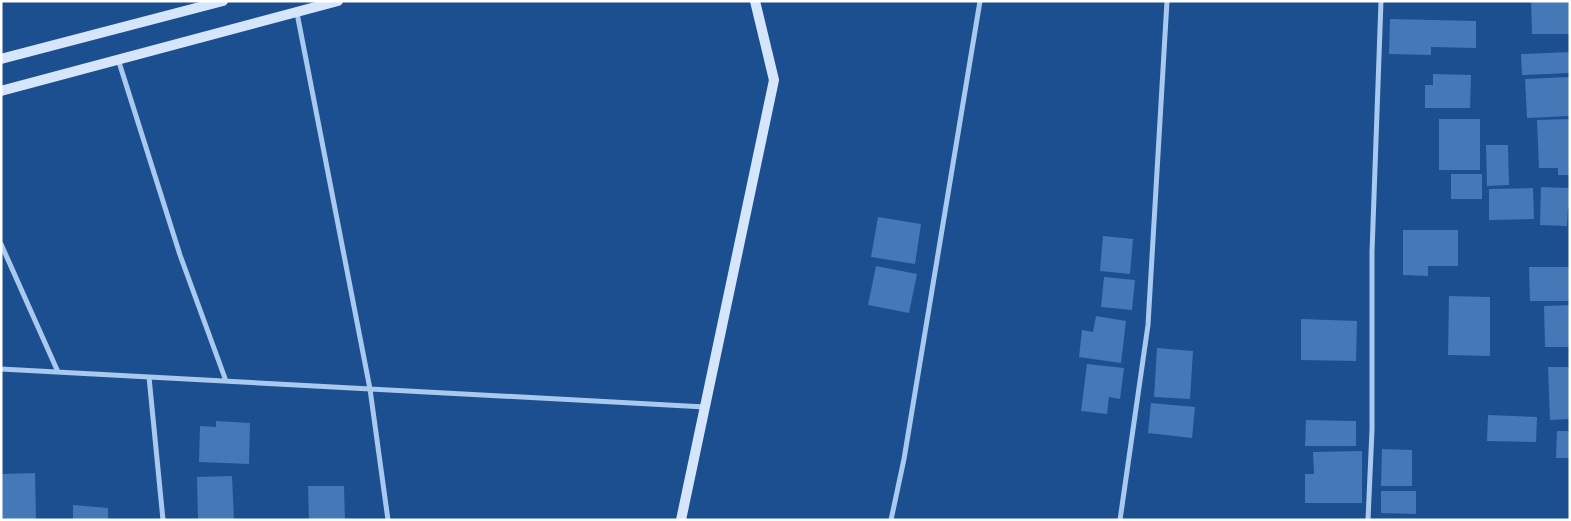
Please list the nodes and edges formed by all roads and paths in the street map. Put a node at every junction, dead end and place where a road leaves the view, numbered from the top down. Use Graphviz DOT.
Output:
graph roads {
  1 [pos="223,1"];
  2 [pos="338,1"];
  3 [pos="755,1"];
  4 [pos="980,1"];
  5 [pos="1167,1"];
  6 [pos="1380,1"];
  7 [pos="297,13"];
  8 [pos="1,59"];
  9 [pos="118,59"];
  10 [pos="1,91"];
  11 [pos="1,244"];
  12 [pos="1,369"];
  13 [pos="58,372"];
  14 [pos="149,377"];
  15 [pos="226,381"];
  16 [pos="370,389"];
  17 [pos="705,407"];
  18 [pos="163,520"];
  19 [pos="388,520"];
  20 [pos="681,520"];
  21 [pos="891,520"];
  22 [pos="1120,520"];
  23 [pos="1368,520"];
  1 -- 8 [label="main road"];
  2 -- 7 [label="main road"];
  3 -- 17 [label="main road"];
  4 -- 21 [label="street"];
  5 -- 22 [label="street"];
  6 -- 23 [label="street"];
  7 -- 9 [label="main road"];
  7 -- 16 [label="street"];
  9 -- 10 [label="main road"];
  9 -- 15 [label="street"];
  11 -- 13 [label="street"];
  12 -- 13 [label="street"];
  13 -- 14 [label="street"];
  14 -- 15 [label="street"];
  14 -- 18 [label="street"];
  15 -- 16 [label="street"];
  16 -- 17 [label="street"];
  16 -- 19 [label="street"];
  17 -- 20 [label="main road"];
}
